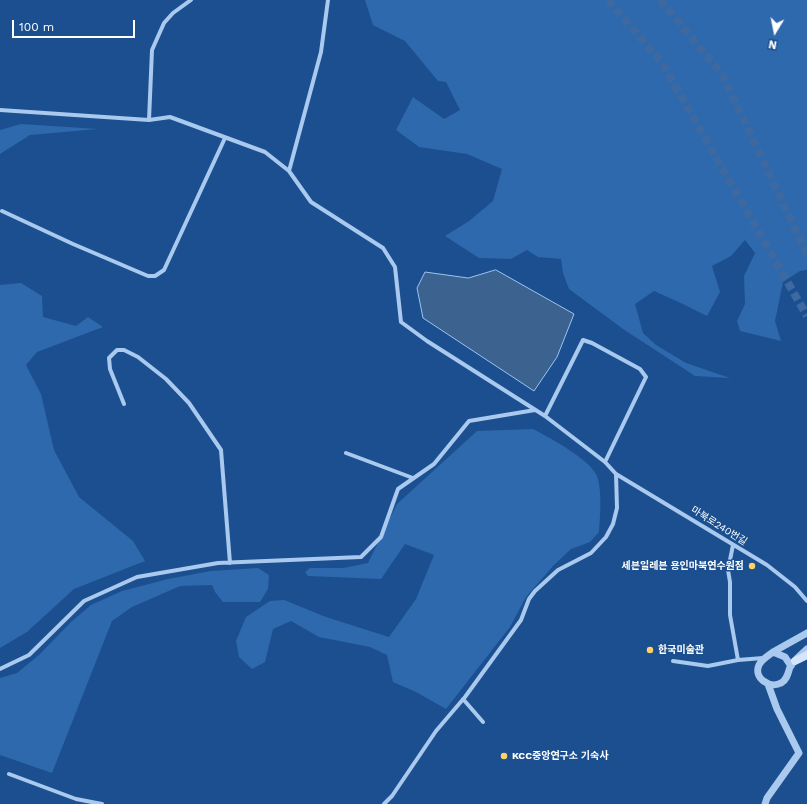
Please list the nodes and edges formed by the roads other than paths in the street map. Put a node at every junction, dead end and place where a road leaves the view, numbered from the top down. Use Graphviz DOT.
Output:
graph roads {
  1 [pos="191,0"];
  2 [pos="328,0"];
  3 [pos="0,110"];
  4 [pos="149,120"];
  5 [pos="225,138"];
  6 [pos="289,172"];
  7 [pos="2,211"];
  8 [pos="124,404"];
  9 [pos="536,410"];
  10 [pos="545,416"];
  11 [pos="346,452"];
  12 [pos="605,462"];
  13 [pos="616,474"];
  14 [pos="413,478"];
  15 [pos="733,545"];
  16 [pos="230,563"];
  17 [pos="807,601"];
  18 [pos="807,633"];
  19 [pos="807,649"];
  20 [pos="773,652"];
  21 [pos="807,655"];
  22 [pos="764,658"];
  23 [pos="738,660"];
  24 [pos="673,662"];
  25 [pos="793,664"];
  26 [pos="0,669"];
  27 [pos="768,684"];
  28 [pos="463,699"];
  29 [pos="483,722"];
  30 [pos="9,774"];
  31 [pos="102,804"];
  32 [pos="384,804"];
  33 [pos="765,804"];
  1 -- 4 [label="street"];
  2 -- 6 [label="street"];
  3 -- 4 [label="street, 마북로240번길"];
  4 -- 5 [label="street, 마북로240번길"];
  5 -- 6 [label="street, 마북로240번길"];
  5 -- 7 [label="street"];
  6 -- 9 [label="street, 마북로240번길"];
  8 -- 16 [label="street"];
  9 -- 10 [label="street, 마북로240번길"];
  9 -- 14 [label="street"];
  10 -- 12 [label="street, 마북로240번길"];
  10 -- 12 [label="street"];
  11 -- 14 [label="street"];
  12 -- 13 [label="street, 마북로240번길"];
  13 -- 15 [label="street, 마북로240번길"];
  13 -- 28 [label="street"];
  14 -- 16 [label="street"];
  15 -- 17 [label="street, 마북로240번길"];
  15 -- 23 [label="street"];
  16 -- 26 [label="street"];
  18 -- 20 [label="street"];
  19 -- 25 [label="street"];
  20 -- 22 [label="street"];
  20 -- 25 [label="street"];
  21 -- 25 [label="main road"];
  22 -- 23 [label="street"];
  22 -- 27 [label="street"];
  23 -- 24 [label="street"];
  25 -- 27 [label="street"];
  27 -- 33 [label="street"];
  28 -- 29 [label="street"];
  28 -- 32 [label="street"];
  30 -- 31 [label="street"];
}
